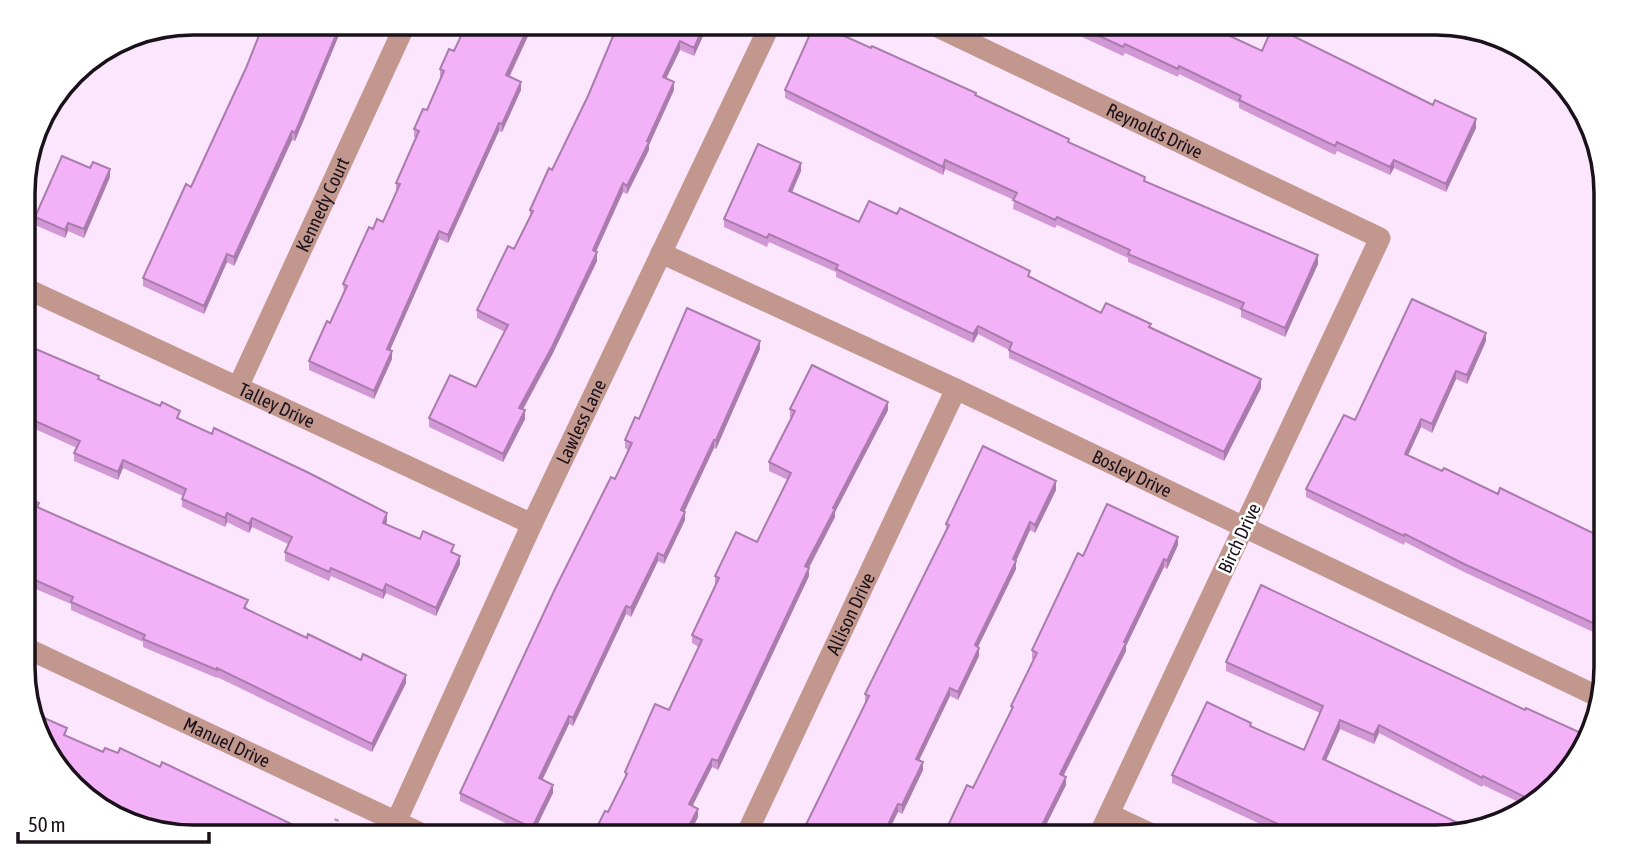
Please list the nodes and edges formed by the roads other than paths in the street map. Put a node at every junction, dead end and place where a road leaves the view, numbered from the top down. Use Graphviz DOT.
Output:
graph roads {
  1 [pos="400,35"];
  2 [pos="765,35"];
  3 [pos="954,35"];
  4 [pos="1380,238"];
  5 [pos="661,253"];
  6 [pos="35,293"];
  7 [pos="238,387"];
  8 [pos="956,390"];
  9 [pos="531,524"];
  10 [pos="1243,528"];
  11 [pos="35,652"];
  12 [pos="1592,694"];
  13 [pos="1109,814"];
  14 [pos="396,822"];
  15 [pos="403,825"];
  16 [pos="751,825"];
  17 [pos="1104,825"];
  18 [pos="1132,825"];
  1 -- 7 [label="street, Kennedy Court"];
  2 -- 5 [label="street, Lawless Lane"];
  3 -- 4 [label="street, Reynolds Drive"];
  4 -- 10 [label="street, Birch Drive"];
  5 -- 8 [label="street, Bosley Drive"];
  5 -- 9 [label="street, Lawless Lane"];
  6 -- 7 [label="street, Talley Drive"];
  7 -- 9 [label="street, Talley Drive"];
  8 -- 10 [label="street, Bosley Drive"];
  8 -- 16 [label="street, Allison Drive"];
  9 -- 14 [label="street, Lawless Lane"];
  10 -- 12 [label="street, Bosley Drive"];
  10 -- 13 [label="street, Birch Drive"];
  11 -- 14 [label="street, Manuel Drive"];
  13 -- 17 [label="street, Birch Drive"];
  13 -- 18 [label="street"];
  14 -- 15 [label="street, Manuel Drive"];
}
